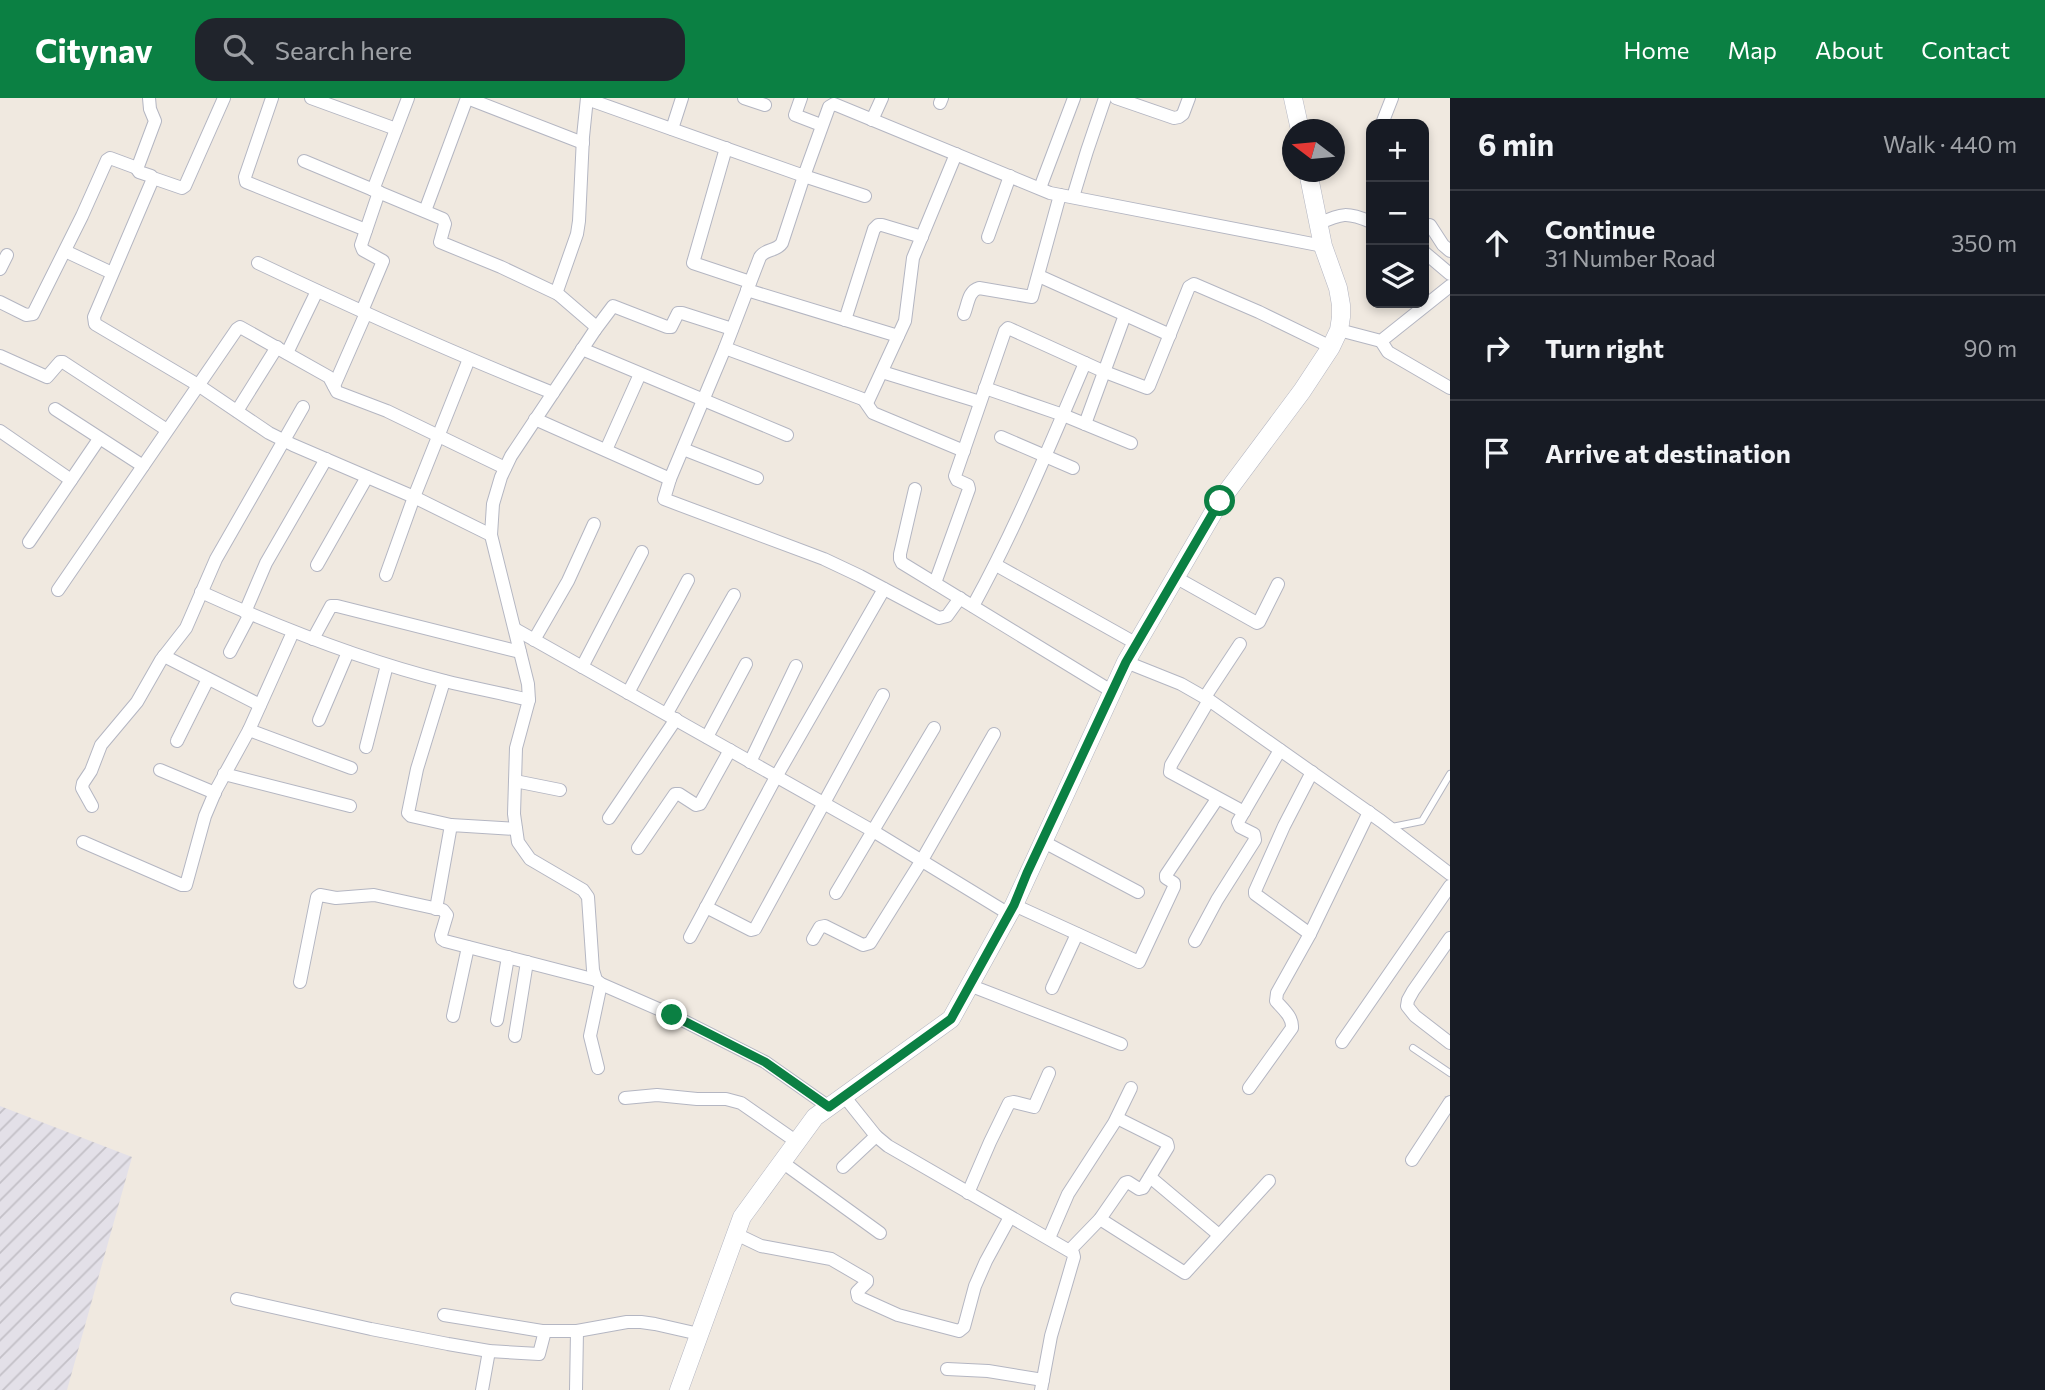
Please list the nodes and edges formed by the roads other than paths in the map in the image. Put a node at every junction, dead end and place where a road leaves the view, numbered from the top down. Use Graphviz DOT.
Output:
graph roads {
  1 [pos="149,98"];
  2 [pos="224,98"];
  3 [pos="272,98"];
  4 [pos="310,98"];
  5 [pos="408,98"];
  6 [pos="467,98"];
  7 [pos="587,98"];
  8 [pos="682,98"];
  9 [pos="744,98"];
  10 [pos="801,98"];
  11 [pos="882,98"];
  12 [pos="1074,98"];
  13 [pos="1105,98"];
  14 [pos="1116,98"];
  15 [pos="1189,98"];
  16 [pos="1293,98"];
  17 [pos="1392,98"];
  18 [pos="831,102"];
  19 [pos="765,105"];
  20 [pos="1298,119"];
  21 [pos="1384,119"];
  22 [pos="872,120"];
  23 [pos="821,125"];
  24 [pos="396,129"];
  25 [pos="672,129"];
  26 [pos="583,143"];
  27 [pos="726,148"];
  28 [pos="956,154"];
  29 [pos="304,161"];
  30 [pos="137,168"];
  31 [pos="804,176"];
  32 [pos="1010,176"];
  33 [pos="153,178"];
  34 [pos="1310,182"];
  35 [pos="1040,188"];
  36 [pos="376,191"];
  37 [pos="865,195"];
  38 [pos="1067,196"];
  39 [pos="425,211"];
  40 [pos="1366,220"];
  41 [pos="1318,223"];
  42 [pos="1430,225"];
  43 [pos="366,230"];
  44 [pos="922,237"];
  45 [pos="988,237"];
  46 [pos="1323,246"];
  47 [pos="65,251"];
  48 [pos="1450,251"];
  49 [pos="7,255"];
  50 [pos="1429,256"];
  51 [pos="258,263"];
  52 [pos="0,269"];
  53 [pos="112,273"];
  54 [pos="1450,274"];
  55 [pos="1038,276"];
  56 [pos="748,286"];
  57 [pos="1450,286"];
  58 [pos="317,291"];
  59 [pos="558,294"];
  60 [pos="0,302"];
  61 [pos="364,312"];
  62 [pos="964,314"];
  63 [pos="1125,315"];
  64 [pos="845,320"];
  65 [pos="732,329"];
  66 [pos="595,330"];
  67 [pos="1339,330"];
  68 [pos="1170,335"];
  69 [pos="898,337"];
  70 [pos="1381,341"];
  71 [pos="1331,347"];
  72 [pos="725,348"];
  73 [pos="582,349"];
  74 [pos="282,350"];
  75 [pos="0,356"];
  76 [pos="469,359"];
  77 [pos="1085,363"];
  78 [pos="883,372"];
  79 [pos="1105,372"];
  80 [pos="640,374"];
  81 [pos="198,385"];
  82 [pos="334,386"];
  83 [pos="985,388"];
  84 [pos="1450,388"];
  85 [pos="553,393"];
  86 [pos="864,400"];
  87 [pos="703,401"];
  88 [pos="980,402"];
  89 [pos="303,407"];
  90 [pos="55,409"];
  91 [pos="237,411"];
  92 [pos="1063,415"];
  93 [pos="535,419"];
  94 [pos="1085,424"];
  95 [pos="167,430"];
  96 [pos="0,431"];
  97 [pos="438,435"];
  98 [pos="787,435"];
  99 [pos="1001,437"];
  100 [pos="99,439"];
  101 [pos="284,440"];
  102 [pos="1131,443"];
  103 [pos="683,449"];
  104 [pos="606,450"];
  105 [pos="964,451"];
  106 [pos="1045,456"];
  107 [pos="326,459"];
  108 [pos="143,466"];
  109 [pos="505,468"];
  110 [pos="1073,468"];
  111 [pos="366,477"];
  112 [pos="757,478"];
  113 [pos="670,479"];
  114 [pos="71,481"];
  115 [pos="915,489"];
  116 [pos="414,497"];
  117 [pos="594,523"];
  118 [pos="491,535"];
  119 [pos="29,542"];
  120 [pos="642,552"];
  121 [pos="317,565"];
  122 [pos="996,565"];
  123 [pos="386,575"];
  124 [pos="1175,577"];
  125 [pos="688,580"];
  126 [pos="935,583"];
  127 [pos="1279,584"];
  128 [pos="884,589"];
  129 [pos="58,590"];
  130 [pos="201,592"];
  131 [pos="734,595"];
  132 [pos="960,598"];
  133 [pos="974,606"];
  134 [pos="247,613"];
  135 [pos="514,629"];
  136 [pos="293,632"];
  137 [pos="313,639"];
  138 [pos="534,640"];
  139 [pos="1137,644"];
  140 [pos="1240,644"];
  141 [pos="230,652"];
  142 [pos="348,652"];
  143 [pos="520,652"];
  144 [pos="164,656"];
  145 [pos="1126,662"];
  146 [pos="746,664"];
  147 [pos="387,665"];
  148 [pos="796,666"];
  149 [pos="582,667"];
  150 [pos="208,679"];
  151 [pos="444,681"];
  152 [pos="1113,692"];
  153 [pos="628,693"];
  154 [pos="883,695"];
  155 [pos="1207,698"];
  156 [pos="529,699"];
  157 [pos="260,705"];
  158 [pos="671,716"];
  159 [pos="319,720"];
  160 [pos="934,728"];
  161 [pos="249,730"];
  162 [pos="994,734"];
  163 [pos="707,737"];
  164 [pos="177,741"];
  165 [pos="366,747"];
  166 [pos="730,750"];
  167 [pos="1280,750"];
  168 [pos="750,762"];
  169 [pos="351,768"];
  170 [pos="160,770"];
  171 [pos="1312,772"];
  172 [pos="224,774"];
  173 [pos="1450,774"];
  174 [pos="776,778"];
  175 [pos="516,780"];
  176 [pos="560,790"];
  177 [pos="215,793"];
  178 [pos="1217,799"];
  179 [pos="823,803"];
  180 [pos="92,806"];
  181 [pos="350,806"];
  182 [pos="1244,812"];
  183 [pos="1369,812"];
  184 [pos="609,818"];
  185 [pos="452,824"];
  186 [pos="516,828"];
  187 [pos="1390,828"];
  188 [pos="873,831"];
  189 [pos="1042,841"];
  190 [pos="83,842"];
  191 [pos="638,848"];
  192 [pos="922,860"];
  193 [pos="1450,874"];
  194 [pos="1450,886"];
  195 [pos="1138,892"];
  196 [pos="836,893"];
  197 [pos="706,906"];
  198 [pos="436,909"];
  199 [pos="1011,909"];
  200 [pos="1077,934"];
  201 [pos="1310,934"];
  202 [pos="690,937"];
  203 [pos="1450,938"];
  204 [pos="813,939"];
  205 [pos="1195,941"];
  206 [pos="468,947"];
  207 [pos="508,957"];
  208 [pos="527,962"];
  209 [pos="300,982"];
  210 [pos="598,982"];
  211 [pos="970,985"];
  212 [pos="1052,988"];
  213 [pos="453,1016"];
  214 [pos="497,1020"];
  215 [pos="515,1036"];
  216 [pos="1342,1042"];
  217 [pos="1450,1043"];
  218 [pos="1121,1044"];
  219 [pos="1413,1048"];
  220 [pos="598,1068"];
  221 [pos="1049,1073"];
  222 [pos="1450,1073"];
  223 [pos="1131,1087"];
  224 [pos="1249,1088"];
  225 [pos="625,1098"];
  226 [pos="836,1102"];
  227 [pos="1450,1102"];
  228 [pos="1117,1118"];
  229 [pos="876,1136"];
  230 [pos="797,1142"];
  231 [pos="1412,1160"];
  232 [pos="782,1162"];
  233 [pos="843,1167"];
  234 [pos="1150,1177"];
  235 [pos="1269,1181"];
  236 [pos="968,1193"];
  237 [pos="1010,1217"];
  238 [pos="1100,1219"];
  239 [pos="880,1233"];
  240 [pos="736,1234"];
  241 [pos="1219,1235"];
  242 [pos="1049,1238"];
  243 [pos="1070,1250"];
  244 [pos="237,1298"];
  245 [pos="444,1315"];
  246 [pos="545,1331"];
  247 [pos="578,1331"];
  248 [pos="699,1334"];
  249 [pos="489,1351"];
  250 [pos="947,1369"];
  251 [pos="1042,1385"];
  252 [pos="482,1390"];
  253 [pos="576,1390"];
  254 [pos="679,1390"];
  1 -- 30 [label="street"];
  2 -- 33 [label="street"];
  3 -- 43 [label="street"];
  4 -- 24 [label="street"];
  5 -- 24 [label="street"];
  6 -- 26 [label="street"];
  6 -- 39 [label="street"];
  7 -- 25 [label="street"];
  7 -- 26 [label="street"];
  8 -- 25 [label="street"];
  9 -- 19 [label="street"];
  10 -- 23 [label="street"];
  11 -- 22 [label="street"];
  12 -- 35 [label="street"];
  13 -- 38 [label="street"];
  14 -- 15 [label="street"];
  16 -- 20 [label="main road"];
  17 -- 21 [label="street"];
  18 -- 22 [label="street"];
  18 -- 23 [label="street"];
  22 -- 28 [label="street"];
  23 -- 31 [label="street"];
  24 -- 36 [label="street"];
  25 -- 27 [label="street"];
  26 -- 59 [label="street"];
  27 -- 31 [label="street"];
  27 -- 56 [label="street"];
  28 -- 32 [label="street"];
  28 -- 44 [label="street"];
  29 -- 36 [label="street"];
  30 -- 33 [label="street"];
  30 -- 47 [label="street"];
  31 -- 37 [label="street"];
  31 -- 56 [label="street"];
  32 -- 35 [label="street"];
  32 -- 45 [label="street"];
  33 -- 53 [label="street"];
  34 -- 41 [label="main road"];
  35 -- 38 [label="street"];
  36 -- 39 [label="street"];
  36 -- 43 [label="street"];
  38 -- 46 [label="street"];
  38 -- 55 [label="street"];
  39 -- 59 [label="street"];
  40 -- 41 [label="street"];
  41 -- 46 [label="main road"];
  42 -- 48 [label="street"];
  43 -- 61 [label="street"];
  44 -- 64 [label="street"];
  44 -- 69 [label="street"];
  46 -- 67 [label="main road"];
  47 -- 53 [label="street"];
  47 -- 60 [label="street"];
  49 -- 52 [label="street"];
  50 -- 54 [label="street"];
  51 -- 58 [label="street"];
  53 -- 81 [label="street"];
  55 -- 62 [label="street"];
  55 -- 63 [label="street"];
  56 -- 64 [label="street"];
  56 -- 65 [label="street"];
  57 -- 70 [label="street"];
  58 -- 61 [label="street"];
  58 -- 74 [label="street"];
  59 -- 66 [label="street"];
  61 -- 76 [label="street"];
  61 -- 82 [label="street"];
  63 -- 68 [label="street"];
  63 -- 79 [label="street"];
  64 -- 69 [label="street"];
  65 -- 66 [label="street"];
  65 -- 72 [label="street"];
  66 -- 73 [label="street"];
  67 -- 70 [label="street"];
  67 -- 71 [label="main road"];
  68 -- 71 [label="street"];
  68 -- 79 [label="street"];
  69 -- 78 [label="street"];
  70 -- 84 [label="street"];
  71 -- 124 [label="main road"];
  72 -- 86 [label="street"];
  72 -- 87 [label="street"];
  73 -- 80 [label="street"];
  73 -- 85 [label="street"];
  74 -- 81 [label="street"];
  74 -- 82 [label="street"];
  74 -- 91 [label="street"];
  75 -- 95 [label="street"];
  76 -- 85 [label="street"];
  76 -- 97 [label="street"];
  77 -- 79 [label="street"];
  77 -- 83 [label="street"];
  77 -- 92 [label="street"];
  78 -- 86 [label="street"];
  78 -- 88 [label="street"];
  79 -- 94 [label="street"];
  80 -- 87 [label="street"];
  80 -- 104 [label="street"];
  81 -- 91 [label="street"];
  81 -- 95 [label="street"];
  82 -- 97 [label="street"];
  83 -- 88 [label="street"];
  83 -- 92 [label="street"];
  85 -- 93 [label="street"];
  86 -- 105 [label="street"];
  87 -- 98 [label="street"];
  87 -- 103 [label="street"];
  88 -- 105 [label="street"];
  89 -- 101 [label="street"];
  90 -- 100 [label="street"];
  91 -- 101 [label="street"];
  92 -- 94 [label="street"];
  92 -- 106 [label="street"];
  93 -- 104 [label="street"];
  93 -- 109 [label="street"];
  94 -- 102 [label="street"];
  95 -- 108 [label="street"];
  96 -- 114 [label="street"];
  97 -- 109 [label="street"];
  97 -- 116 [label="street"];
  99 -- 106 [label="street"];
  100 -- 108 [label="street"];
  100 -- 114 [label="street"];
  101 -- 107 [label="street"];
  101 -- 130 [label="street"];
  103 -- 112 [label="street"];
  103 -- 113 [label="street"];
  104 -- 113 [label="street"];
  105 -- 126 [label="street"];
  106 -- 110 [label="street"];
  106 -- 122 [label="street"];
  107 -- 111 [label="street"];
  107 -- 134 [label="street"];
  108 -- 129 [label="street"];
  109 -- 118 [label="street"];
  111 -- 116 [label="street"];
  111 -- 121 [label="street"];
  113 -- 128 [label="street"];
  114 -- 119 [label="street"];
  115 -- 126 [label="street"];
  116 -- 118 [label="street"];
  116 -- 123 [label="street"];
  117 -- 138 [label="street"];
  118 -- 135 [label="street"];
  120 -- 149 [label="street"];
  122 -- 133 [label="street"];
  122 -- 139 [label="street"];
  124 -- 127 [label="street"];
  124 -- 139 [label="main road"];
  125 -- 153 [label="street"];
  126 -- 132 [label="street"];
  128 -- 132 [label="street"];
  128 -- 174 [label="street"];
  130 -- 134 [label="street"];
  130 -- 144 [label="street"];
  131 -- 158 [label="street"];
  132 -- 133 [label="street"];
  133 -- 152 [label="street"];
  134 -- 136 [label="street"];
  134 -- 141 [label="street"];
  135 -- 138 [label="street"];
  135 -- 143 [label="street"];
  136 -- 137 [label="street"];
  136 -- 157 [label="street"];
  137 -- 142 [label="street"];
  137 -- 143 [label="street"];
  138 -- 149 [label="street"];
  139 -- 145 [label="main road"];
  140 -- 155 [label="street"];
  142 -- 147 [label="street"];
  142 -- 159 [label="street"];
  143 -- 156 [label="street"];
  144 -- 150 [label="street"];
  144 -- 180 [label="street"];
  145 -- 152 [label="main road"];
  145 -- 155 [label="street"];
  146 -- 163 [label="street"];
  147 -- 151 [label="street"];
  147 -- 165 [label="street"];
  148 -- 168 [label="street"];
  149 -- 153 [label="street"];
  150 -- 157 [label="street"];
  150 -- 164 [label="street"];
  151 -- 156 [label="street"];
  151 -- 185 [label="street"];
  152 -- 189 [label="main road"];
  153 -- 158 [label="street"];
  154 -- 179 [label="street"];
  155 -- 167 [label="street"];
  155 -- 178 [label="street"];
  156 -- 175 [label="street"];
  157 -- 161 [label="street"];
  158 -- 163 [label="street"];
  158 -- 184 [label="street"];
  160 -- 188 [label="street"];
  161 -- 169 [label="street"];
  161 -- 172 [label="street"];
  162 -- 192 [label="street"];
  163 -- 166 [label="street"];
  166 -- 168 [label="street"];
  166 -- 191 [label="street"];
  167 -- 171 [label="street"];
  167 -- 182 [label="street"];
  168 -- 174 [label="street"];
  170 -- 177 [label="street"];
  171 -- 183 [label="street"];
  171 -- 201 [label="street"];
  172 -- 177 [label="street"];
  172 -- 181 [label="street"];
  173 -- 187 [label="lane"];
  174 -- 179 [label="street"];
  174 -- 197 [label="street"];
  175 -- 176 [label="street"];
  175 -- 186 [label="street"];
  177 -- 190 [label="street"];
  178 -- 182 [label="street"];
  178 -- 200 [label="street"];
  179 -- 188 [label="street"];
  179 -- 197 [label="street"];
  182 -- 205 [label="street"];
  183 -- 187 [label="street"];
  183 -- 201 [label="street"];
  185 -- 186 [label="street"];
  185 -- 198 [label="street"];
  186 -- 210 [label="street"];
  187 -- 193 [label="street"];
  188 -- 192 [label="street"];
  188 -- 196 [label="street"];
  189 -- 195 [label="street"];
  189 -- 199 [label="main road"];
  192 -- 199 [label="street"];
  192 -- 204 [label="street"];
  194 -- 216 [label="street"];
  197 -- 202 [label="street"];
  198 -- 206 [label="street"];
  198 -- 209 [label="street"];
  199 -- 200 [label="street"];
  199 -- 211 [label="main road"];
  200 -- 212 [label="street"];
  201 -- 224 [label="street"];
  203 -- 217 [label="street"];
  206 -- 207 [label="street"];
  206 -- 213 [label="street"];
  207 -- 208 [label="street"];
  207 -- 214 [label="street"];
  208 -- 210 [label="street"];
  208 -- 215 [label="street"];
  210 -- 220 [label="street"];
  210 -- 226 [label="street"];
  211 -- 218 [label="street"];
  211 -- 226 [label="main road"];
  219 -- 222 [label="lane"];
  221 -- 236 [label="street"];
  223 -- 228 [label="street"];
  225 -- 230 [label="street"];
  226 -- 229 [label="street"];
  226 -- 230 [label="main road"];
  227 -- 231 [label="street"];
  228 -- 234 [label="street"];
  228 -- 242 [label="street"];
  229 -- 233 [label="street"];
  229 -- 236 [label="street"];
  230 -- 232 [label="main road"];
  232 -- 239 [label="street"];
  232 -- 240 [label="main road"];
  234 -- 238 [label="street"];
  234 -- 241 [label="street"];
  235 -- 241 [label="street"];
  236 -- 237 [label="street"];
  237 -- 240 [label="street"];
  237 -- 242 [label="street"];
  238 -- 241 [label="street"];
  238 -- 243 [label="street"];
  240 -- 248 [label="main road"];
  242 -- 243 [label="street"];
  243 -- 251 [label="street"];
  244 -- 249 [label="street"];
  245 -- 246 [label="street"];
  246 -- 247 [label="street"];
  246 -- 249 [label="street"];
  247 -- 248 [label="street"];
  247 -- 253 [label="street"];
  248 -- 254 [label="main road"];
  249 -- 252 [label="street"];
  250 -- 251 [label="street"];
}
